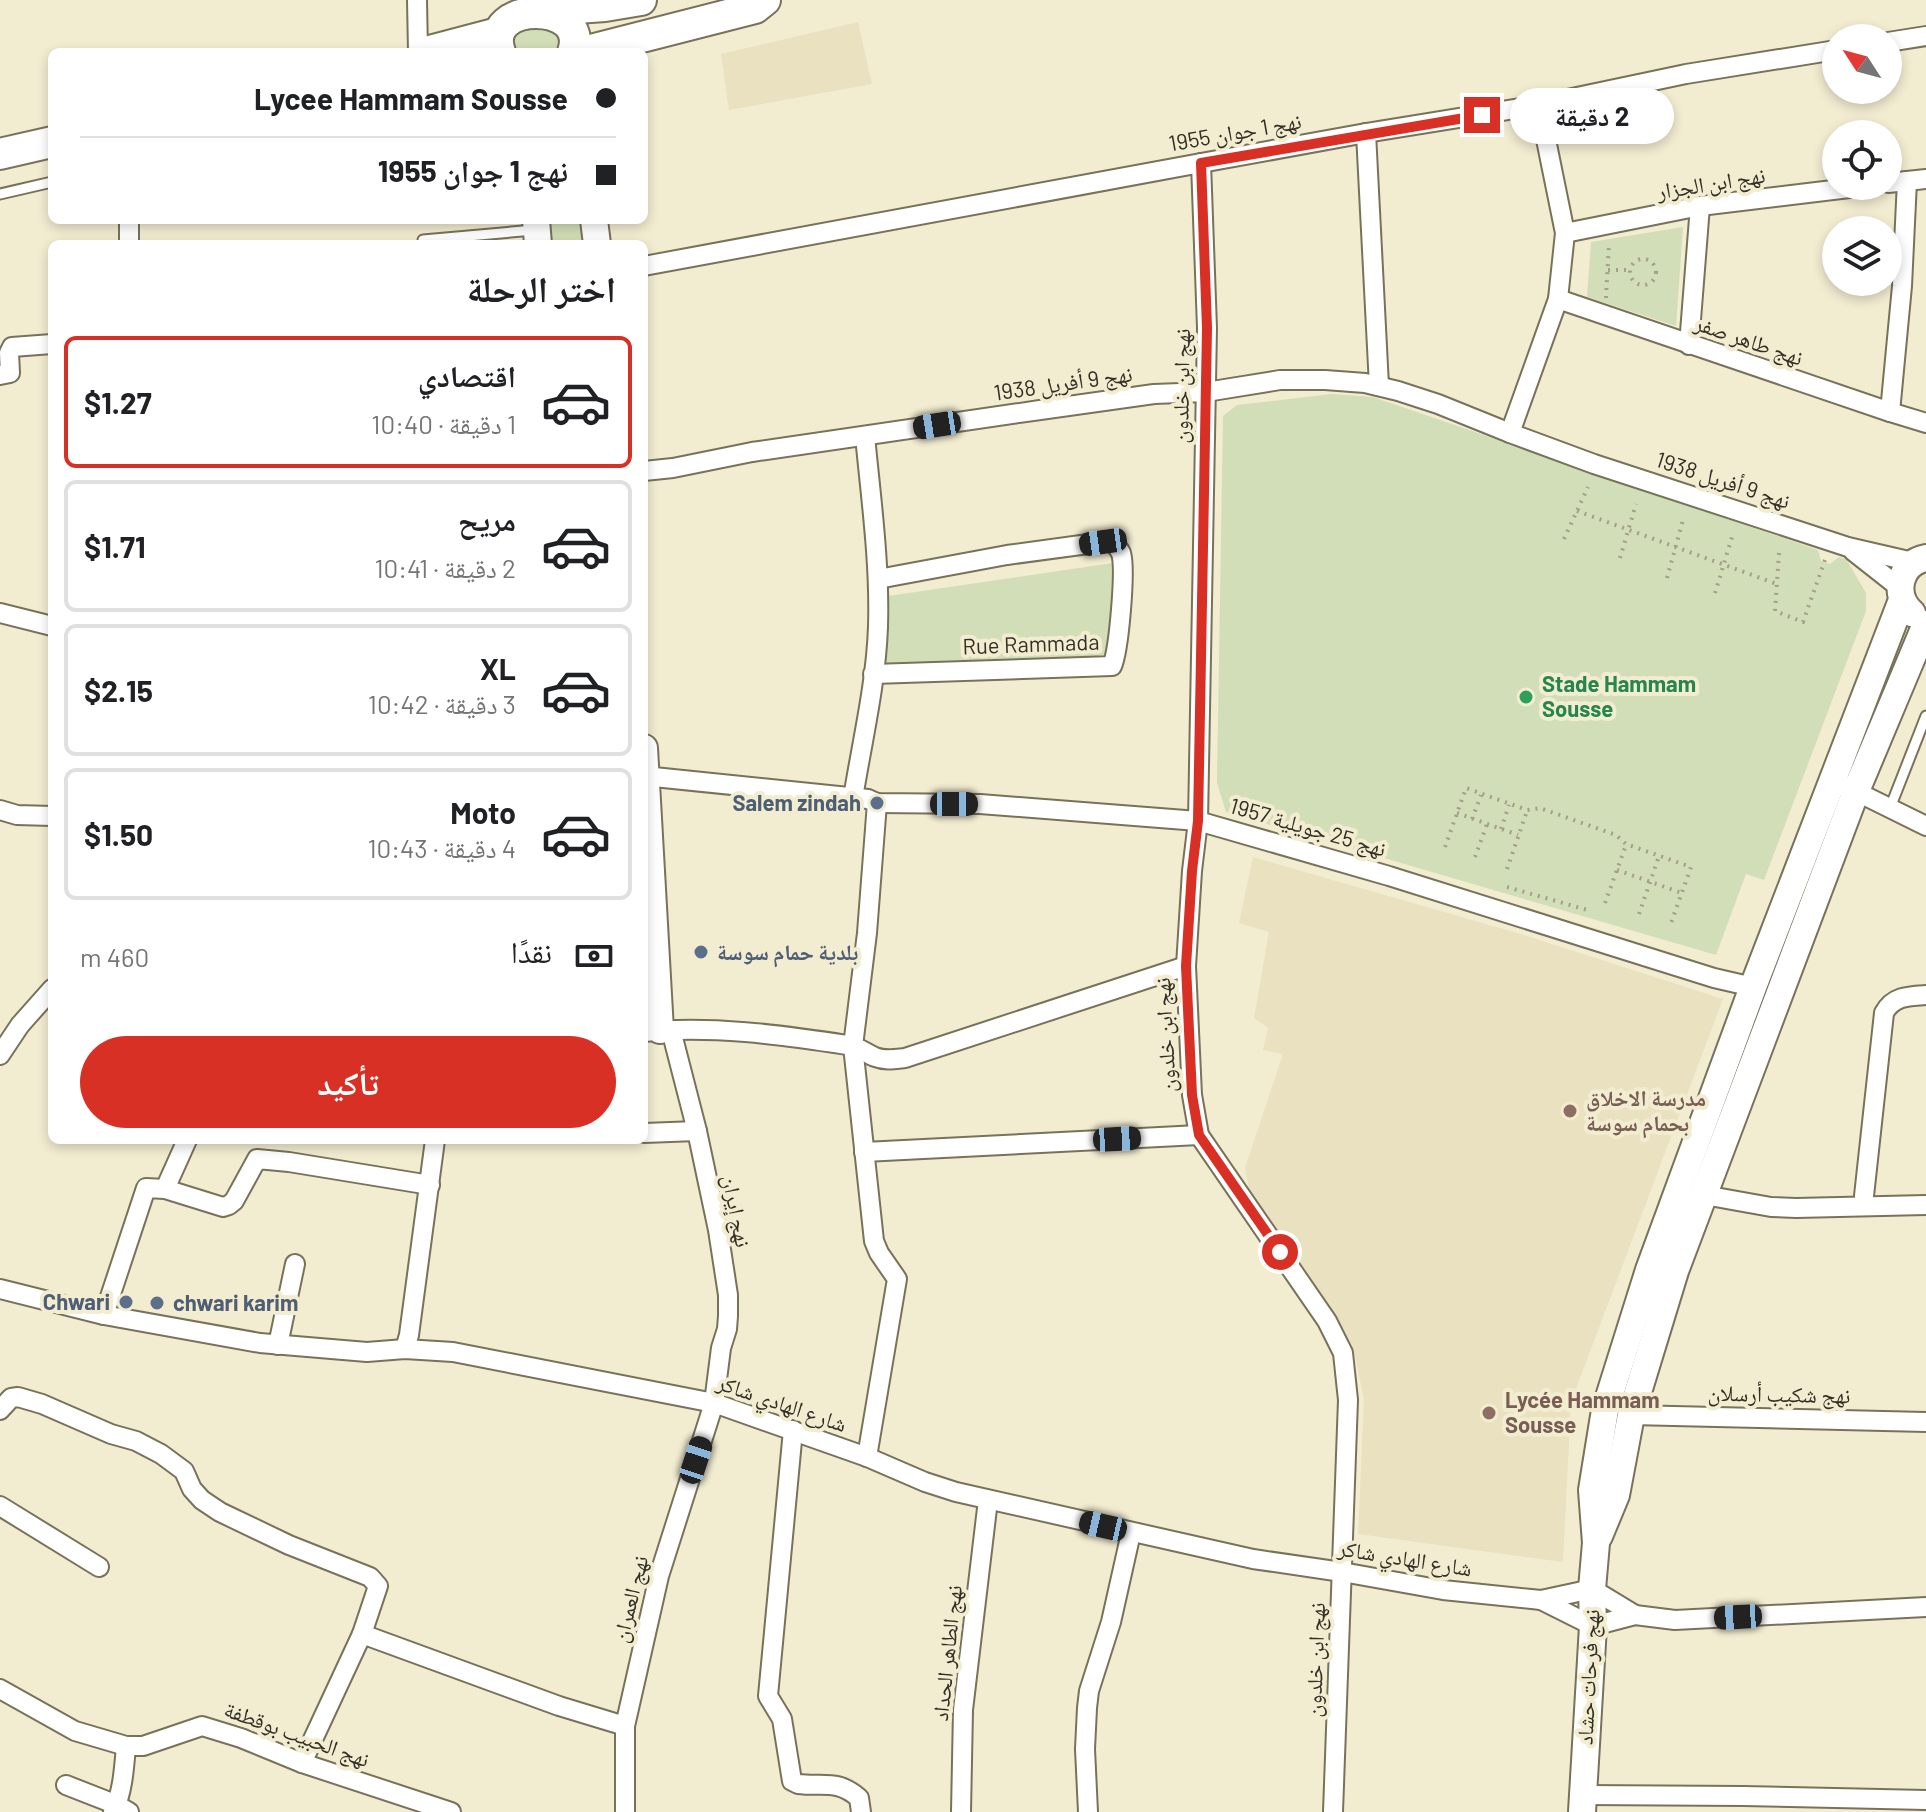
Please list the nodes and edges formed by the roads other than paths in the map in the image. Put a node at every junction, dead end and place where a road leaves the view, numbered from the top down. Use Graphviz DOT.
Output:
graph roads {
  1 [pos="417,0"];
  2 [pos="641,0"];
  3 [pos="765,0"];
  4 [pos="563,5"];
  5 [pos="502,26"];
  6 [pos="1926,36"];
  7 [pos="1902,40"];
  8 [pos="418,48"];
  9 [pos="438,48"];
  10 [pos="574,48"];
  11 [pos="599,48"];
  12 [pos="1822,52"];
  13 [pos="1539,105"];
  14 [pos="1366,133"];
  15 [pos="48,143"];
  16 [pos="0,154"];
  17 [pos="1201,163"];
  18 [pos="1926,179"];
  19 [pos="1902,181"];
  20 [pos="48,183"];
  21 [pos="1822,191"];
  22 [pos="0,194"];
  23 [pos="1898,200"];
  24 [pos="1700,206"];
  25 [pos="537,231"];
  26 [pos="1565,233"];
  27 [pos="423,240"];
  28 [pos="648,265"];
  29 [pos="1558,299"];
  30 [pos="48,344"];
  31 [pos="1689,345"];
  32 [pos="0,375"];
  33 [pos="1379,386"];
  34 [pos="1206,392"];
  35 [pos="1890,412"];
  36 [pos="1926,423"];
  37 [pos="1510,433"];
  38 [pos="865,436"];
  39 [pos="648,471"];
  40 [pos="1840,544"];
  41 [pos="1921,555"];
  42 [pos="878,579"];
  43 [pos="1901,594"];
  44 [pos="0,613"];
  45 [pos="1926,622"];
  46 [pos="48,625"];
  47 [pos="873,674"];
  48 [pos="1926,716"];
  49 [pos="648,776"];
  50 [pos="1844,786"];
  51 [pos="853,798"];
  52 [pos="877,803"];
  53 [pos="1890,808"];
  54 [pos="0,810"];
  55 [pos="48,816"];
  56 [pos="1198,821"];
  57 [pos="1926,826"];
  58 [pos="648,835"];
  59 [pos="1186,966"];
  60 [pos="1753,987"];
  61 [pos="48,994"];
  62 [pos="1926,995"];
  63 [pos="658,1030"];
  64 [pos="853,1046"];
  65 [pos="0,1055"];
  66 [pos="697,1131"];
  67 [pos="648,1133"];
  68 [pos="1199,1135"];
  69 [pos="185,1144"];
  70 [pos="435,1144"];
  71 [pos="864,1152"];
  72 [pos="430,1185"];
  73 [pos="165,1189"];
  74 [pos="1704,1195"];
  75 [pos="1864,1196"];
  76 [pos="1926,1205"];
  77 [pos="295,1264"];
  78 [pos="0,1289"];
  79 [pos="104,1315"];
  80 [pos="278,1345"];
  81 [pos="405,1349"];
  82 [pos="714,1403"];
  83 [pos="0,1410"];
  84 [pos="1631,1415"];
  85 [pos="1926,1422"];
  86 [pos="793,1430"];
  87 [pos="867,1457"];
  88 [pos="988,1500"];
  89 [pos="0,1506"];
  90 [pos="1131,1533"];
  91 [pos="1596,1543"];
  92 [pos="99,1567"];
  93 [pos="1342,1572"];
  94 [pos="1592,1589"];
  95 [pos="1541,1600"];
  96 [pos="1926,1607"];
  97 [pos="1635,1615"];
  98 [pos="1593,1626"];
  99 [pos="362,1634"];
  100 [pos="3,1696"];
  101 [pos="625,1726"];
  102 [pos="126,1746"];
  103 [pos="302,1763"];
  104 [pos="66,1785"];
  105 [pos="1926,1800"];
  106 [pos="1582,1804"];
  107 [pos="1743,1804"];
  108 [pos="120,1810"];
  109 [pos="451,1812"];
  110 [pos="625,1812"];
  111 [pos="861,1812"];
  112 [pos="961,1812"];
  113 [pos="1088,1812"];
  114 [pos="1333,1812"];
  1 -- 8 [label="street"];
  2 -- 4 [label="main road"];
  3 -- 11 [label="main road"];
  4 -- 5 [label="main road"];
  4 -- 10 [label="main road"];
  5 -- 9 [label="main road"];
  6 -- 7 [label="street"];
  12 -- 13 [label="street, نهج 1 جوان 1955"];
  13 -- 14 [label="street, نهج 1 جوان 1955"];
  13 -- 26 [label="street"];
  14 -- 17 [label="street, نهج 1 جوان 1955"];
  14 -- 33 [label="street"];
  15 -- 16 [label="main road"];
  17 -- 28 [label="street, نهج 1 جوان 1955"];
  17 -- 34 [label="street, نهج ابن خلدون"];
  18 -- 19 [label="street"];
  20 -- 22 [label="lane"];
  21 -- 24 [label="street, نهج ابن الجزار"];
  23 -- 35 [label="street"];
  24 -- 26 [label="street, نهج ابن الجزار"];
  24 -- 31 [label="street"];
  25 -- 27 [label="lane"];
  26 -- 29 [label="street"];
  29 -- 31 [label="street, نهج طاهر صفر"];
  29 -- 37 [label="street"];
  30 -- 32 [label="street"];
  31 -- 35 [label="street, نهج طاهر صفر"];
  33 -- 34 [label="street, نهج 9 أفريل 1938"];
  33 -- 37 [label="street, نهج 9 أفريل 1938"];
  34 -- 38 [label="street, نهج 9 أفريل 1938"];
  34 -- 56 [label="street, نهج ابن خلدون"];
  35 -- 36 [label="street, نهج طاهر صفر"];
  37 -- 40 [label="street, نهج 9 أفريل 1938"];
  38 -- 39 [label="street, نهج 9 أفريل 1938"];
  38 -- 42 [label="street"];
  40 -- 41 [label="street"];
  40 -- 43 [label="street"];
  41 -- 43 [label="street"];
  42 -- 47 [label="street"];
  42 -- 47 [label="street, Rue Rammada"];
  43 -- 45 [label="street"];
  43 -- 50 [label="street"];
  44 -- 46 [label="street"];
  45 -- 50 [label="street"];
  47 -- 51 [label="street"];
  48 -- 53 [label="lane"];
  49 -- 51 [label="street, نهج 25 جويلية 1957"];
  50 -- 53 [label="street"];
  50 -- 60 [label="street"];
  50 -- 74 [label="street"];
  51 -- 52 [label="street, نهج 25 جويلية 1957"];
  52 -- 56 [label="street, نهج 25 جويلية 1957"];
  52 -- 64 [label="street"];
  53 -- 57 [label="street"];
  54 -- 55 [label="street"];
  56 -- 59 [label="street, نهج ابن خلدون"];
  56 -- 60 [label="street, نهج 25 جويلية 1957"];
  58 -- 63 [label="street"];
  59 -- 64 [label="street"];
  59 -- 68 [label="street, نهج ابن خلدون"];
  60 -- 91 [label="street"];
  61 -- 65 [label="street"];
  62 -- 75 [label="street"];
  63 -- 64 [label="street"];
  63 -- 66 [label="street, نهج إيران"];
  64 -- 71 [label="street"];
  66 -- 67 [label="street"];
  66 -- 82 [label="street, نهج إيران"];
  68 -- 71 [label="street"];
  68 -- 93 [label="street, نهج ابن خلدون"];
  69 -- 73 [label="street"];
  70 -- 72 [label="street"];
  71 -- 87 [label="street"];
  72 -- 73 [label="street"];
  72 -- 81 [label="street"];
  73 -- 79 [label="street"];
  74 -- 76 [label="street"];
  74 -- 84 [label="street"];
  77 -- 80 [label="street"];
  78 -- 79 [label="street, شارع الهادي شاكر"];
  79 -- 80 [label="street, شارع الهادي شاكر"];
  80 -- 81 [label="street, شارع الهادي شاكر"];
  81 -- 82 [label="street, شارع الهادي شاكر"];
  82 -- 86 [label="street, شارع الهادي شاكر"];
  82 -- 101 [label="street, نهج العمران"];
  83 -- 99 [label="street"];
  84 -- 85 [label="street, نهج شكيب أرسلان"];
  84 -- 91 [label="street"];
  86 -- 87 [label="street, شارع الهادي شاكر"];
  86 -- 111 [label="street"];
  87 -- 88 [label="street, شارع الهادي شاكر"];
  88 -- 90 [label="street, شارع الهادي شاكر"];
  88 -- 112 [label="street, نهج الطاهر الحداد"];
  89 -- 92 [label="street"];
  90 -- 93 [label="street, شارع الهادي شاكر"];
  90 -- 113 [label="street"];
  91 -- 94 [label="street, نهج فرحات حشاد"];
  93 -- 95 [label="street, شارع الهادي شاكر"];
  93 -- 114 [label="street, نهج ابن خلدون"];
  94 -- 95 [label="street, شارع الهادي شاكر"];
  94 -- 97 [label="street"];
  94 -- 98 [label="street, نهج فرحات حشاد"];
  95 -- 98 [label="street, شارع الهادي شاكر"];
  96 -- 97 [label="street"];
  97 -- 98 [label="street"];
  98 -- 106 [label="street, نهج فرحات حشاد"];
  99 -- 101 [label="street"];
  99 -- 103 [label="street"];
  100 -- 102 [label="street"];
  101 -- 110 [label="street, نهج العمران"];
  102 -- 103 [label="street, نهج الحبيب بوقطفة"];
  102 -- 108 [label="street"];
  103 -- 109 [label="street, نهج الحبيب بوقطفة"];
  104 -- 108 [label="street"];
  105 -- 107 [label="street"];
  106 -- 107 [label="street"];
}
